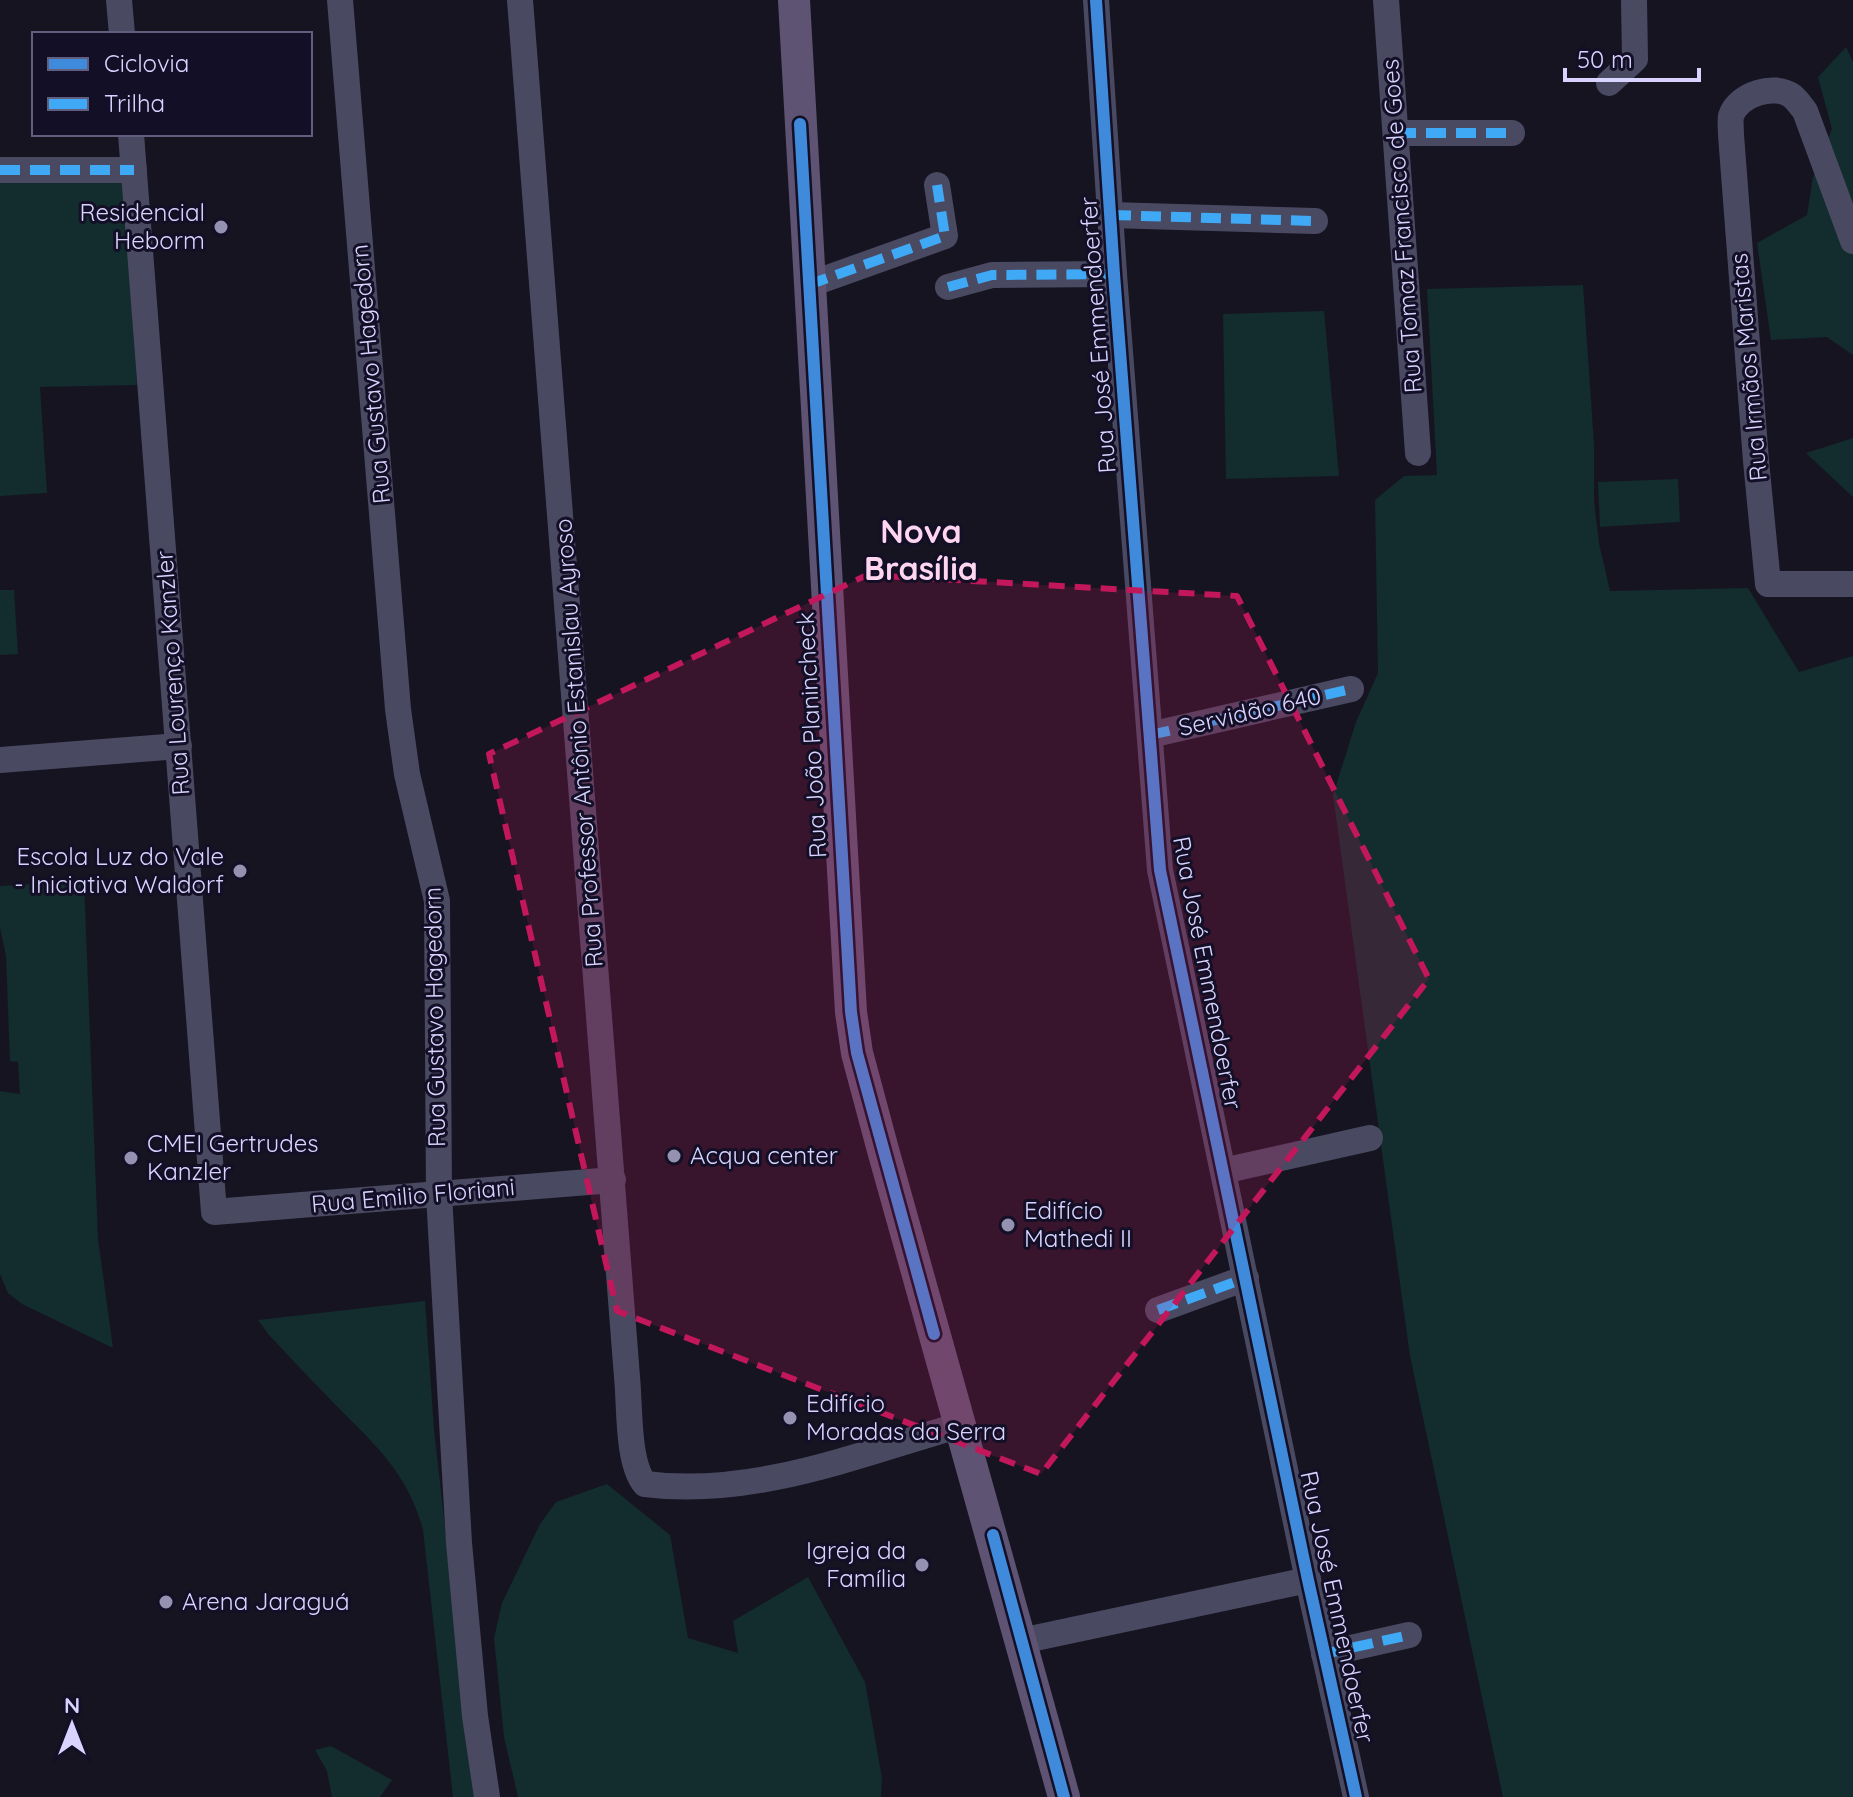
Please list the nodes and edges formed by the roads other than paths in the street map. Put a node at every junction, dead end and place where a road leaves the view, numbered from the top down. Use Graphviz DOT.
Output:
graph roads {
  1 [pos="119,0"];
  2 [pos="340,0"];
  3 [pos="520,0"];
  4 [pos="794,0"];
  5 [pos="1096,0"];
  6 [pos="1386,0"];
  7 [pos="1634,0"];
  8 [pos="122,32"];
  9 [pos="1609,83"];
  10 [pos="1396,133"];
  11 [pos="1512,133"];
  12 [pos="131,136"];
  13 [pos="0,170"];
  14 [pos="134,170"];
  15 [pos="937,185"];
  16 [pos="1111,215"];
  17 [pos="1315,221"];
  18 [pos="1853,241"];
  19 [pos="1114,274"];
  20 [pos="808,285"];
  21 [pos="948,287"];
  22 [pos="1418,453"];
  23 [pos="1853,584"];
  24 [pos="1351,689"];
  25 [pos="1150,735"];
  26 [pos="179,746"];
  27 [pos="0,760"];
  28 [pos="1370,1138"];
  29 [pos="1223,1171"];
  30 [pos="613,1180"];
  31 [pos="439,1195"];
  32 [pos="214,1212"];
  33 [pos="1246,1278"];
  34 [pos="1158,1310"];
  35 [pos="961,1425"];
  36 [pos="1308,1580"];
  37 [pos="1409,1635"];
  38 [pos="1021,1641"];
  39 [pos="1324,1654"];
  40 [pos="487,1797"];
  41 [pos="1064,1797"];
  42 [pos="1356,1797"];
  1 -- 8 [label="street"];
  2 -- 31 [label="street, Rua Gustavo Hagedorn"];
  3 -- 30 [label="street, Rua Professor Antônio Estanislau Ayroso"];
  4 -- 20 [label="main road, Rua João Planincheck"];
  5 -- 16 [label="street, Rua José Emmendoerfer"];
  6 -- 10 [label="street, Rua Tomaz Francisco de Goes"];
  7 -- 9 [label="street"];
  10 -- 11 [label="street"];
  10 -- 22 [label="street, Rua Tomaz Francisco de Goes"];
  12 -- 14 [label="street, Rua Lourenço Kanzler"];
  13 -- 14 [label="street"];
  14 -- 26 [label="street, Rua Lourenço Kanzler"];
  15 -- 20 [label="street"];
  16 -- 17 [label="street"];
  16 -- 19 [label="street, Rua José Emmendoerfer"];
  18 -- 23 [label="street, Rua Irmãos Maristas"];
  19 -- 21 [label="street"];
  19 -- 25 [label="street, Rua José Emmendoerfer"];
  20 -- 35 [label="main road, Rua João Planincheck"];
  24 -- 25 [label="street, Servidão 640"];
  25 -- 29 [label="street, Rua José Emmendoerfer"];
  26 -- 27 [label="street"];
  26 -- 32 [label="street, Rua Lourenço Kanzler"];
  28 -- 29 [label="street"];
  29 -- 33 [label="street, Rua José Emmendoerfer"];
  30 -- 31 [label="street, Rua Emilio Floriani"];
  30 -- 35 [label="street, Rua Professor Antônio Estanislau Ayroso"];
  31 -- 32 [label="street, Rua Emilio Floriani"];
  31 -- 40 [label="street, Rua Gustavo Hagedorn"];
  33 -- 34 [label="street"];
  33 -- 36 [label="street, Rua José Emmendoerfer"];
  35 -- 38 [label="main road, Rua João Planincheck"];
  36 -- 38 [label="street"];
  36 -- 39 [label="street, Rua José Emmendoerfer"];
  37 -- 39 [label="street"];
  38 -- 41 [label="main road, Rua João Planincheck"];
  39 -- 42 [label="street, Rua José Emmendoerfer"];
}
